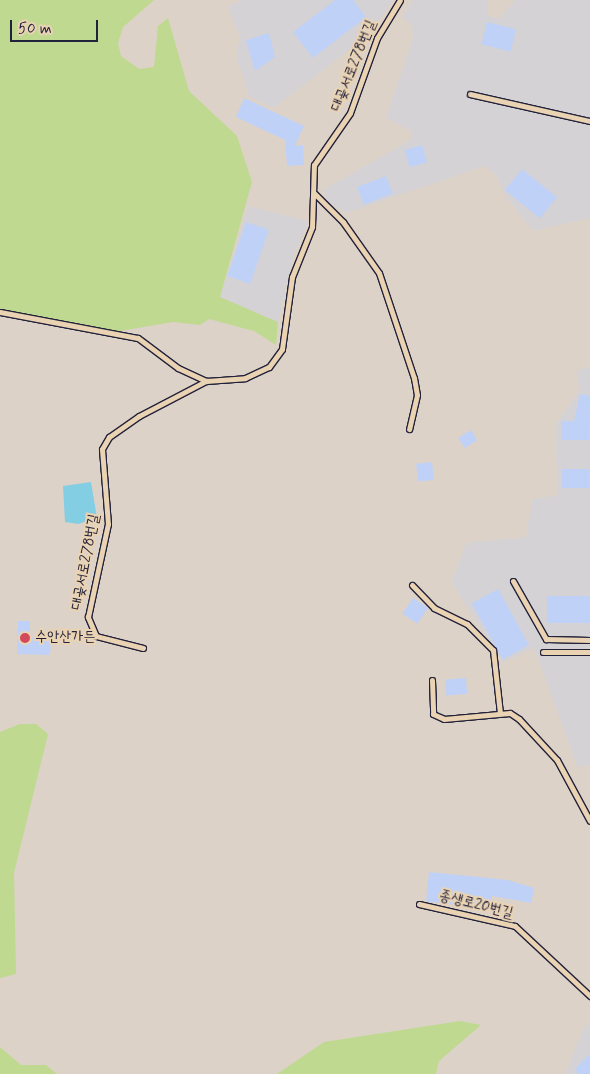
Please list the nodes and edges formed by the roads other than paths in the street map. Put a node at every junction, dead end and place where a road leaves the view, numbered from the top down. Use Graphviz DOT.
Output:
graph roads {
  1 [pos="400,0"];
  2 [pos="470,94"];
  3 [pos="590,121"];
  4 [pos="315,194"];
  5 [pos="0,312"];
  6 [pos="206,381"];
  7 [pos="409,429"];
  8 [pos="513,581"];
  9 [pos="412,585"];
  10 [pos="590,640"];
  11 [pos="143,648"];
  12 [pos="543,652"];
  13 [pos="590,652"];
  14 [pos="432,680"];
  15 [pos="500,713"];
  16 [pos="590,821"];
  17 [pos="419,904"];
  18 [pos="590,996"];
  1 -- 4 [label="lane, 대곶서로278번길"];
  2 -- 3 [label="lane"];
  4 -- 6 [label="lane, 대곶서로278번길"];
  4 -- 7 [label="lane"];
  5 -- 6 [label="lane, 대곶서로278번길"];
  6 -- 11 [label="lane, 대곶서로278번길"];
  8 -- 10 [label="lane"];
  9 -- 15 [label="lane"];
  12 -- 13 [label="lane"];
  14 -- 15 [label="lane"];
  15 -- 16 [label="lane"];
  17 -- 18 [label="lane, 종생로20번길"];
}
